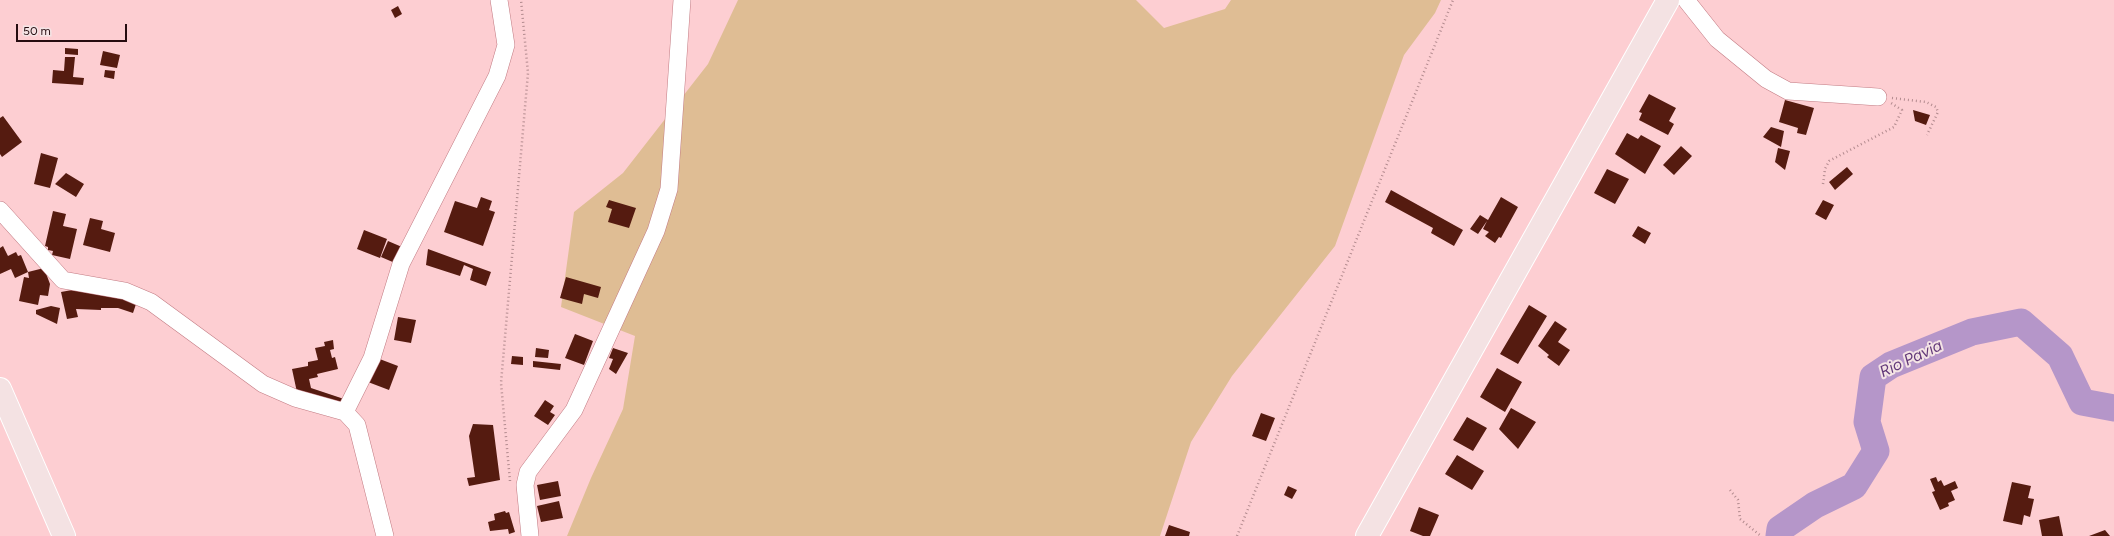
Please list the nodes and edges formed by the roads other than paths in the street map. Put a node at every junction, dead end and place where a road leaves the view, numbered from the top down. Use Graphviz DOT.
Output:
graph roads {
  1 [pos="499,0"];
  2 [pos="682,0"];
  3 [pos="1668,0"];
  4 [pos="1686,0"];
  5 [pos="1878,97"];
  6 [pos="0,210"];
  7 [pos="0,389"];
  8 [pos="345,412"];
  9 [pos="59,533"];
  10 [pos="385,536"];
  11 [pos="530,536"];
  12 [pos="1367,536"];
  1 -- 8 [label="street"];
  2 -- 11 [label="street"];
  3 -- 12 [label="main road"];
  4 -- 5 [label="street"];
  6 -- 8 [label="street"];
  7 -- 9 [label="main road"];
  8 -- 10 [label="street"];
}
